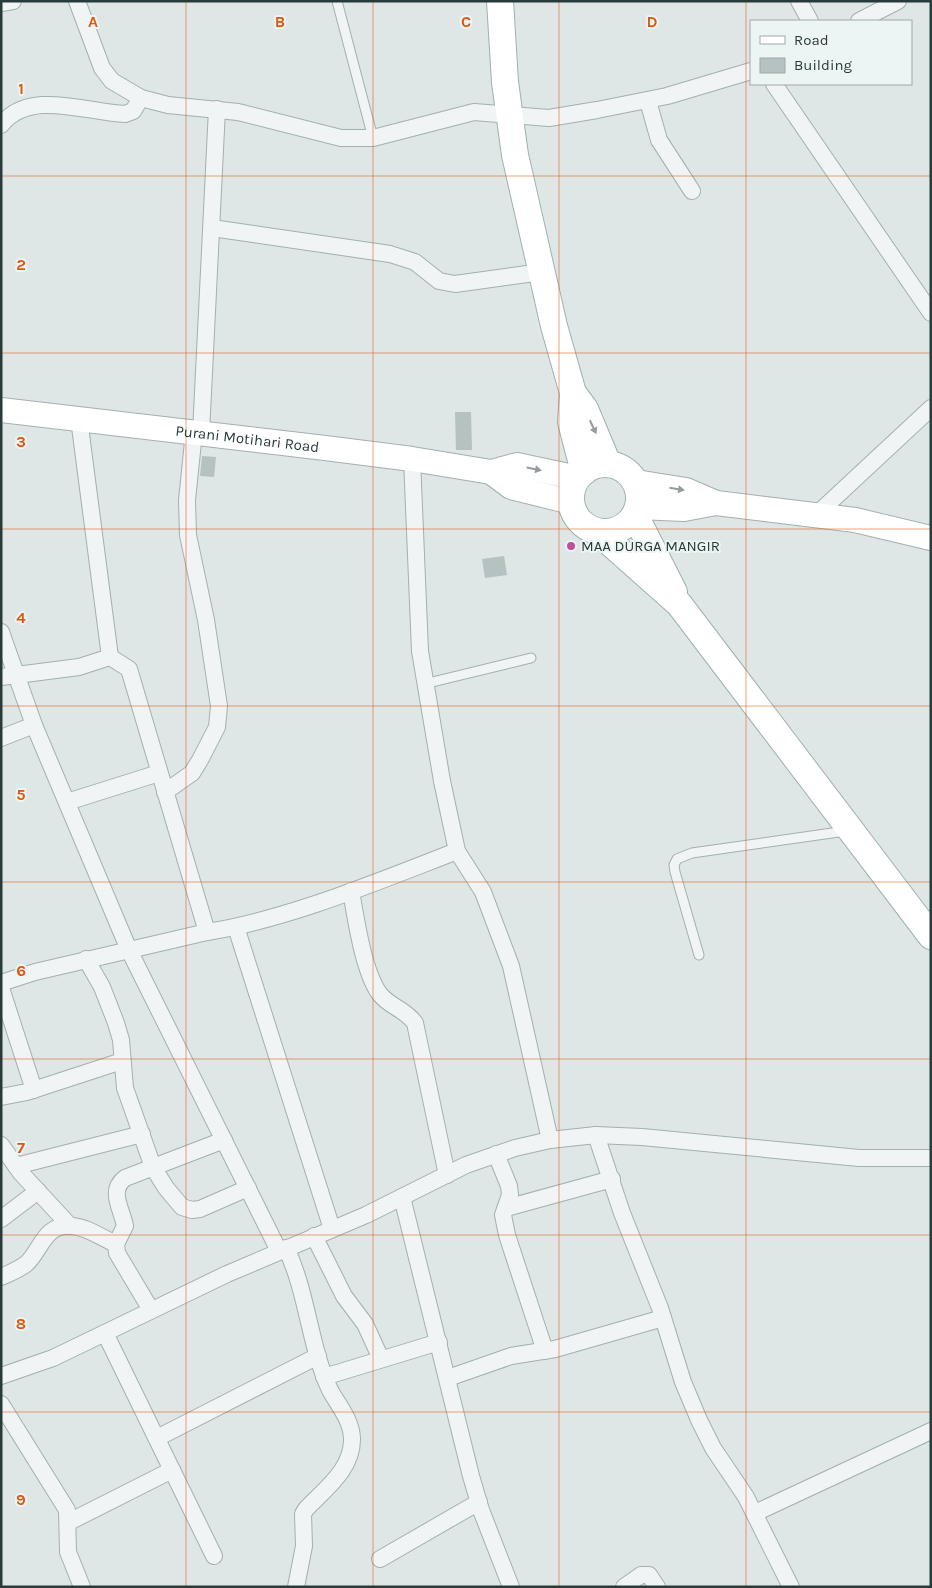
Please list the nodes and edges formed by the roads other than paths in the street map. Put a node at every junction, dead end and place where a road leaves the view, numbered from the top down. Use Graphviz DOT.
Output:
graph roads {
  1 [pos="13,1"];
  2 [pos="78,1"];
  3 [pos="337,1"];
  4 [pos="500,1"];
  5 [pos="799,1"];
  6 [pos="898,1"];
  7 [pos="1,3"];
  8 [pos="809,20"];
  9 [pos="861,20"];
  10 [pos="750,71"];
  11 [pos="775,85"];
  12 [pos="141,98"];
  13 [pos="648,101"];
  14 [pos="217,109"];
  15 [pos="508,116"];
  16 [pos="1,125"];
  17 [pos="373,138"];
  18 [pos="692,191"];
  19 [pos="212,228"];
  20 [pos="542,272"];
  21 [pos="931,313"];
  22 [pos="931,408"];
  23 [pos="1,410"];
  24 [pos="79,419"];
  25 [pos="198,432"];
  26 [pos="412,459"];
  27 [pos="585,479"];
  28 [pos="636,502"];
  29 [pos="816,515"];
  30 [pos="598,532"];
  31 [pos="931,538"];
  32 [pos="679,604"];
  33 [pos="1,632"];
  34 [pos="110,657"];
  35 [pos="531,658"];
  36 [pos="9,676"];
  37 [pos="424,684"];
  38 [pos="34,725"];
  39 [pos="1,738"];
  40 [pos="159,772"];
  41 [pos="165,792"];
  42 [pos="67,802"];
  43 [pos="851,830"];
  44 [pos="457,851"];
  45 [pos="351,891"];
  46 [pos="236,927"];
  47 [pos="207,932"];
  48 [pos="931,936"];
  49 [pos="130,950"];
  50 [pos="699,955"];
  51 [pos="86,960"];
  52 [pos="1,982"];
  53 [pos="1,988"];
  54 [pos="122,1061"];
  55 [pos="34,1090"];
  56 [pos="1,1097"];
  57 [pos="142,1134"];
  58 [pos="596,1135"];
  59 [pos="224,1140"];
  60 [pos="550,1140"];
  61 [pos="1,1145"];
  62 [pos="496,1154"];
  63 [pos="931,1158"];
  64 [pos="16,1166"];
  65 [pos="153,1167"];
  66 [pos="447,1175"];
  67 [pos="612,1179"];
  68 [pos="248,1188"];
  69 [pos="38,1191"];
  70 [pos="402,1198"];
  71 [pos="506,1208"];
  72 [pos="1,1219"];
  73 [pos="70,1226"];
  74 [pos="332,1229"];
  75 [pos="314,1236"];
  76 [pos="116,1244"];
  77 [pos="283,1250"];
  78 [pos="1,1277"];
  79 [pos="151,1310"];
  80 [pos="663,1318"];
  81 [pos="105,1333"];
  82 [pos="438,1342"];
  83 [pos="546,1351"];
  84 [pos="318,1356"];
  85 [pos="382,1360"];
  86 [pos="1,1376"];
  87 [pos="324,1377"];
  88 [pos="448,1378"];
  89 [pos="1,1404"];
  90 [pos="931,1431"];
  91 [pos="157,1438"];
  92 [pos="172,1470"];
  93 [pos="479,1502"];
  94 [pos="755,1513"];
  95 [pos="69,1522"];
  96 [pos="214,1556"];
  97 [pos="380,1559"];
  98 [pos="82,1587"];
  99 [pos="296,1587"];
  100 [pos="511,1587"];
  101 [pos="624,1587"];
  102 [pos="657,1587"];
  103 [pos="791,1587"];
  1 -- 7 [label="street"];
  2 -- 12 [label="street"];
  3 -- 17 [label="lane"];
  4 -- 15 [label="main road"];
  5 -- 8 [label="street"];
  6 -- 9 [label="street"];
  10 -- 13 [label="street"];
  11 -- 21 [label="street"];
  12 -- 14 [label="street"];
  12 -- 16 [label="street"];
  13 -- 15 [label="street"];
  13 -- 18 [label="street"];
  14 -- 17 [label="street"];
  14 -- 19 [label="street"];
  15 -- 17 [label="street"];
  15 -- 20 [label="main road"];
  19 -- 20 [label="street"];
  19 -- 25 [label="street"];
  20 -- 27 [label="main road"];
  22 -- 29 [label="street"];
  23 -- 24 [label="main road, Purani Motihari Road"];
  24 -- 25 [label="main road, Purani Motihari Road"];
  24 -- 34 [label="street"];
  25 -- 26 [label="main road, Purani Motihari Road"];
  25 -- 41 [label="street"];
  26 -- 27 [label="main road, Purani Motihari Road"];
  26 -- 37 [label="street"];
  27 -- 28 [label="main road"];
  27 -- 30 [label="main road"];
  28 -- 29 [label="main road"];
  28 -- 30 [label="main road"];
  28 -- 32 [label="main road"];
  29 -- 31 [label="main road"];
  30 -- 32 [label="main road"];
  32 -- 43 [label="main road"];
  33 -- 36 [label="street"];
  34 -- 36 [label="street"];
  34 -- 40 [label="street"];
  35 -- 37 [label="lane"];
  36 -- 38 [label="street"];
  37 -- 44 [label="street"];
  38 -- 39 [label="street"];
  38 -- 42 [label="street"];
  40 -- 41 [label="street"];
  40 -- 42 [label="street"];
  41 -- 47 [label="street"];
  42 -- 49 [label="street"];
  43 -- 48 [label="main road"];
  43 -- 50 [label="lane"];
  44 -- 45 [label="street"];
  44 -- 60 [label="street"];
  45 -- 46 [label="street"];
  45 -- 66 [label="street"];
  46 -- 47 [label="street"];
  46 -- 74 [label="street"];
  47 -- 49 [label="street"];
  49 -- 51 [label="street"];
  49 -- 59 [label="street"];
  51 -- 52 [label="street"];
  51 -- 54 [label="street"];
  53 -- 55 [label="street"];
  54 -- 55 [label="street"];
  54 -- 57 [label="street"];
  55 -- 56 [label="street"];
  57 -- 64 [label="street"];
  57 -- 65 [label="street"];
  58 -- 60 [label="street"];
  58 -- 63 [label="street"];
  58 -- 67 [label="street"];
  59 -- 65 [label="street"];
  59 -- 68 [label="street"];
  60 -- 62 [label="street"];
  61 -- 64 [label="street"];
  62 -- 66 [label="street"];
  62 -- 71 [label="street"];
  64 -- 69 [label="street"];
  65 -- 68 [label="street"];
  65 -- 76 [label="street"];
  66 -- 70 [label="street"];
  67 -- 71 [label="street"];
  67 -- 80 [label="street"];
  68 -- 77 [label="street"];
  69 -- 72 [label="street"];
  69 -- 73 [label="street"];
  70 -- 74 [label="street"];
  70 -- 82 [label="street"];
  71 -- 83 [label="street"];
  73 -- 76 [label="street"];
  73 -- 78 [label="street"];
  74 -- 75 [label="street"];
  75 -- 77 [label="street"];
  75 -- 85 [label="street"];
  76 -- 79 [label="street"];
  77 -- 79 [label="street"];
  77 -- 84 [label="street"];
  79 -- 81 [label="street"];
  80 -- 83 [label="street"];
  80 -- 94 [label="street"];
  81 -- 86 [label="street"];
  81 -- 91 [label="street"];
  82 -- 85 [label="street"];
  82 -- 88 [label="street"];
  83 -- 88 [label="street"];
  84 -- 87 [label="street"];
  84 -- 91 [label="street"];
  85 -- 87 [label="street"];
  87 -- 99 [label="street"];
  88 -- 93 [label="street"];
  89 -- 95 [label="street"];
  90 -- 94 [label="street"];
  91 -- 92 [label="street"];
  92 -- 95 [label="street"];
  92 -- 96 [label="street"];
  93 -- 97 [label="street"];
  93 -- 100 [label="street"];
  94 -- 103 [label="street"];
  95 -- 98 [label="street"];
  101 -- 102 [label="street"];
}
